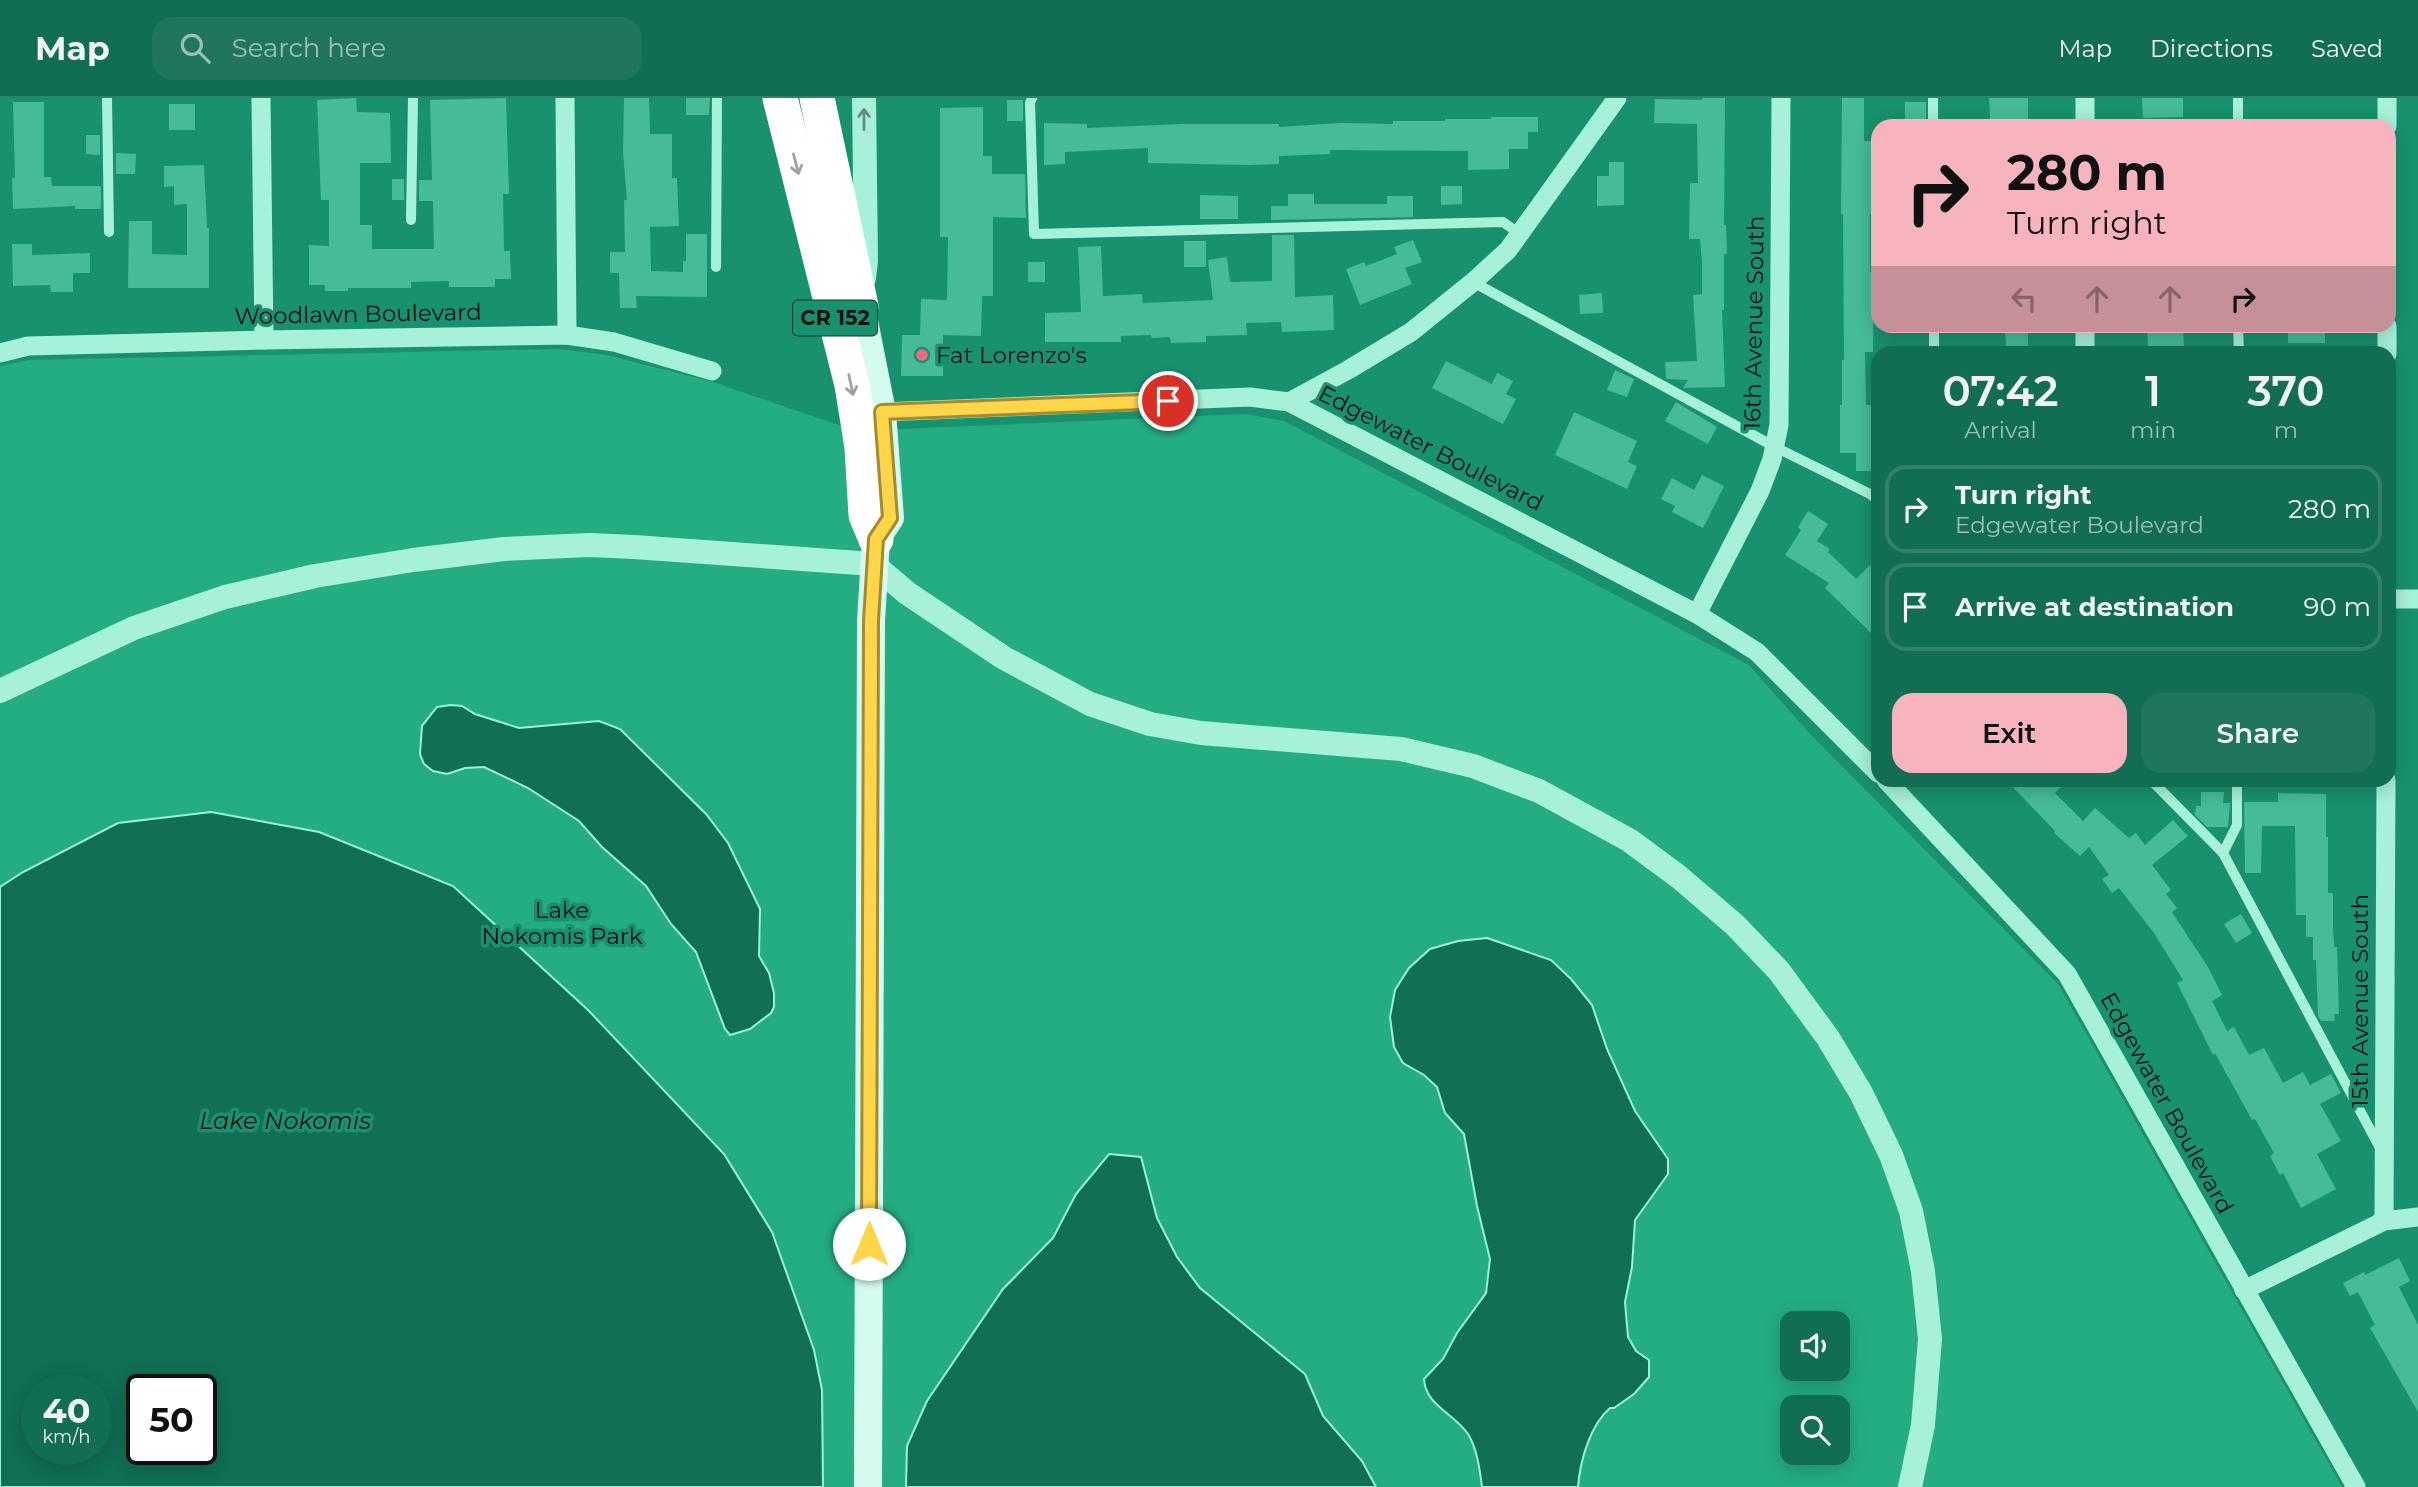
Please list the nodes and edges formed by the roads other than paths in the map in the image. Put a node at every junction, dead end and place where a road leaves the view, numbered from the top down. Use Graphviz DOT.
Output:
graph roads {
  1 [pos="107,98"];
  2 [pos="261,98"];
  3 [pos="414,98"];
  4 [pos="565,98"];
  5 [pos="716,98"];
  6 [pos="780,98"];
  7 [pos="817,98"];
  8 [pos="864,98"];
  9 [pos="1032,98"];
  10 [pos="1617,98"];
  11 [pos="1781,98"];
  12 [pos="1933,98"];
  13 [pos="2085,98"];
  14 [pos="2238,98"];
  15 [pos="2387,98"];
  16 [pos="1934,119"];
  17 [pos="2085,119"];
  18 [pos="2238,119"];
  19 [pos="2387,119"];
  20 [pos="411,220"];
  21 [pos="109,232"];
  22 [pos="1521,234"];
  23 [pos="716,267"];
  24 [pos="1473,282"];
  25 [pos="861,306"];
  26 [pos="567,335"];
  27 [pos="264,340"];
  28 [pos="0,353"];
  29 [pos="712,371"];
  30 [pos="1289,402"];
  31 [pos="882,412"];
  32 [pos="1775,447"];
  33 [pos="1871,495"];
  34 [pos="874,552"];
  35 [pos="2396,599"];
  36 [pos="2418,599"];
  37 [pos="1697,614"];
  38 [pos="0,691"];
  39 [pos="1871,765"];
  40 [pos="1901,787"];
  41 [pos="2158,787"];
  42 [pos="2237,787"];
  43 [pos="2386,787"];
  44 [pos="2223,853"];
  45 [pos="2384,1156"];
  46 [pos="2418,1217"];
  47 [pos="2384,1221"];
  48 [pos="2244,1290"];
  49 [pos="868,1487"];
  50 [pos="1910,1487"];
  51 [pos="2356,1487"];
  1 -- 21 [label="lane"];
  2 -- 27 [label="street"];
  3 -- 20 [label="lane"];
  4 -- 26 [label="street"];
  5 -- 23 [label="lane"];
  6 -- 34 [label="highway, CR 152, one-way"];
  7 -- 25 [label="highway, CR 152"];
  25 -- 8 [label="street, one-way"];
  9 -- 22 [label="lane"];
  10 -- 22 [label="street"];
  11 -- 32 [label="street, 16th Avenue South"];
  12 -- 16 [label="lane"];
  13 -- 17 [label="street"];
  14 -- 18 [label="lane"];
  15 -- 19 [label="street"];
  22 -- 24 [label="street"];
  24 -- 30 [label="street"];
  24 -- 32 [label="lane"];
  25 -- 31 [label="main road, CR 152"];
  26 -- 27 [label="street, Woodlawn Boulevard"];
  26 -- 29 [label="street, Woodlawn Boulevard"];
  27 -- 28 [label="street, Woodlawn Boulevard"];
  30 -- 31 [label="street, Edgewater Boulevard"];
  30 -- 37 [label="street, Edgewater Boulevard"];
  31 -- 34 [label="main road, CR 152"];
  32 -- 33 [label="lane"];
  32 -- 37 [label="street, 16th Avenue South"];
  34 -- 38 [label="street"];
  34 -- 49 [label="main road, CR 152"];
  34 -- 50 [label="street"];
  35 -- 36 [label="street"];
  37 -- 39 [label="street, Edgewater Boulevard"];
  40 -- 48 [label="street, Edgewater Boulevard"];
  41 -- 44 [label="lane"];
  42 -- 44 [label="lane"];
  43 -- 45 [label="street, 15th Avenue South"];
  44 -- 45 [label="lane"];
  45 -- 47 [label="street, 15th Avenue South"];
  46 -- 47 [label="street"];
  47 -- 48 [label="street"];
  48 -- 51 [label="street, Edgewater Boulevard"];
}
